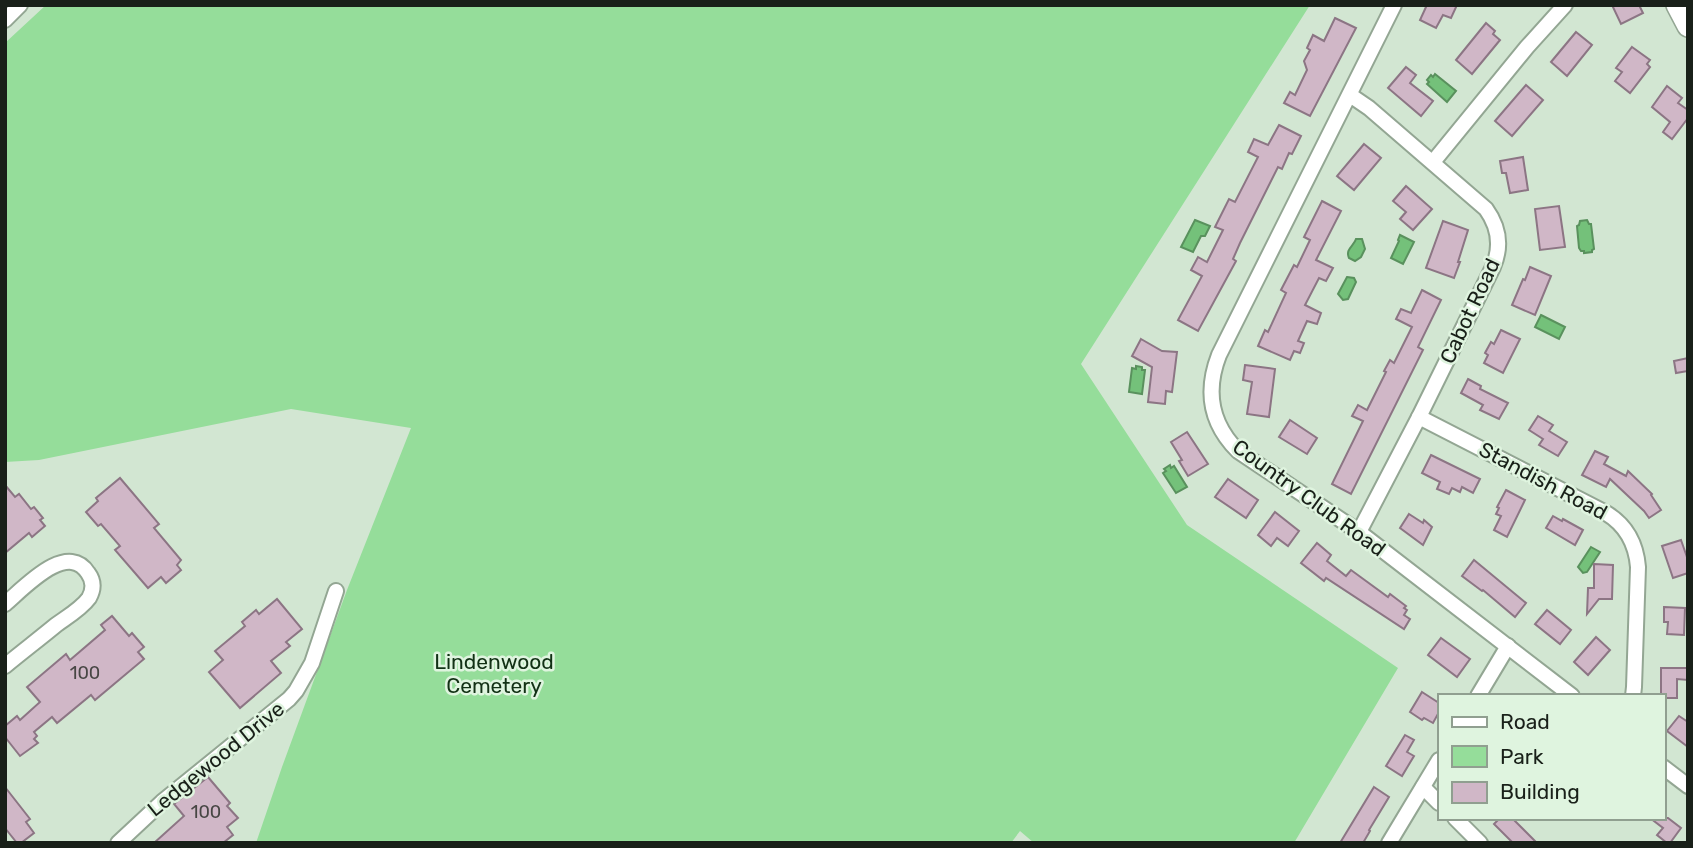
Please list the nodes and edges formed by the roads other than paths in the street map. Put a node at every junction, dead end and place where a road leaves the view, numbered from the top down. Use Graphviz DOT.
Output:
graph roads {
  1 [pos="19,5"];
  2 [pos="1394,5"];
  3 [pos="1565,5"];
  4 [pos="1677,5"];
  5 [pos="5,19"];
  6 [pos="1688,26"];
  7 [pos="1350,95"];
  8 [pos="1433,162"];
  9 [pos="1419,417"];
  10 [pos="1359,532"];
  11 [pos="336,591"];
  12 [pos="5,604"];
  13 [pos="1508,646"];
  14 [pos="5,666"];
  15 [pos="1479,694"];
  16 [pos="1569,694"];
  17 [pos="1633,694"];
  18 [pos="1438,762"];
  19 [pos="1665,769"];
  20 [pos="1688,786"];
  21 [pos="1423,787"];
  22 [pos="1438,802"];
  23 [pos="1457,820"];
  24 [pos="118,843"];
  25 [pos="1389,843"];
  26 [pos="1480,843"];
  1 -- 5 [label="street"];
  2 -- 7 [label="street, Country Club Road"];
  3 -- 8 [label="street"];
  4 -- 6 [label="main road"];
  7 -- 8 [label="street, Cabot Road"];
  7 -- 10 [label="street, Country Club Road"];
  8 -- 9 [label="street, Cabot Road"];
  9 -- 10 [label="street, Cabot Road"];
  9 -- 17 [label="street, Standish Road"];
  10 -- 13 [label="street, Country Club Road"];
  11 -- 24 [label="street, Ledgewood Drive"];
  12 -- 14 [label="street"];
  13 -- 15 [label="street"];
  13 -- 16 [label="street, Country Club Road"];
  18 -- 21 [label="street"];
  19 -- 20 [label="street"];
  21 -- 22 [label="street"];
  21 -- 25 [label="street"];
  23 -- 26 [label="street"];
}
